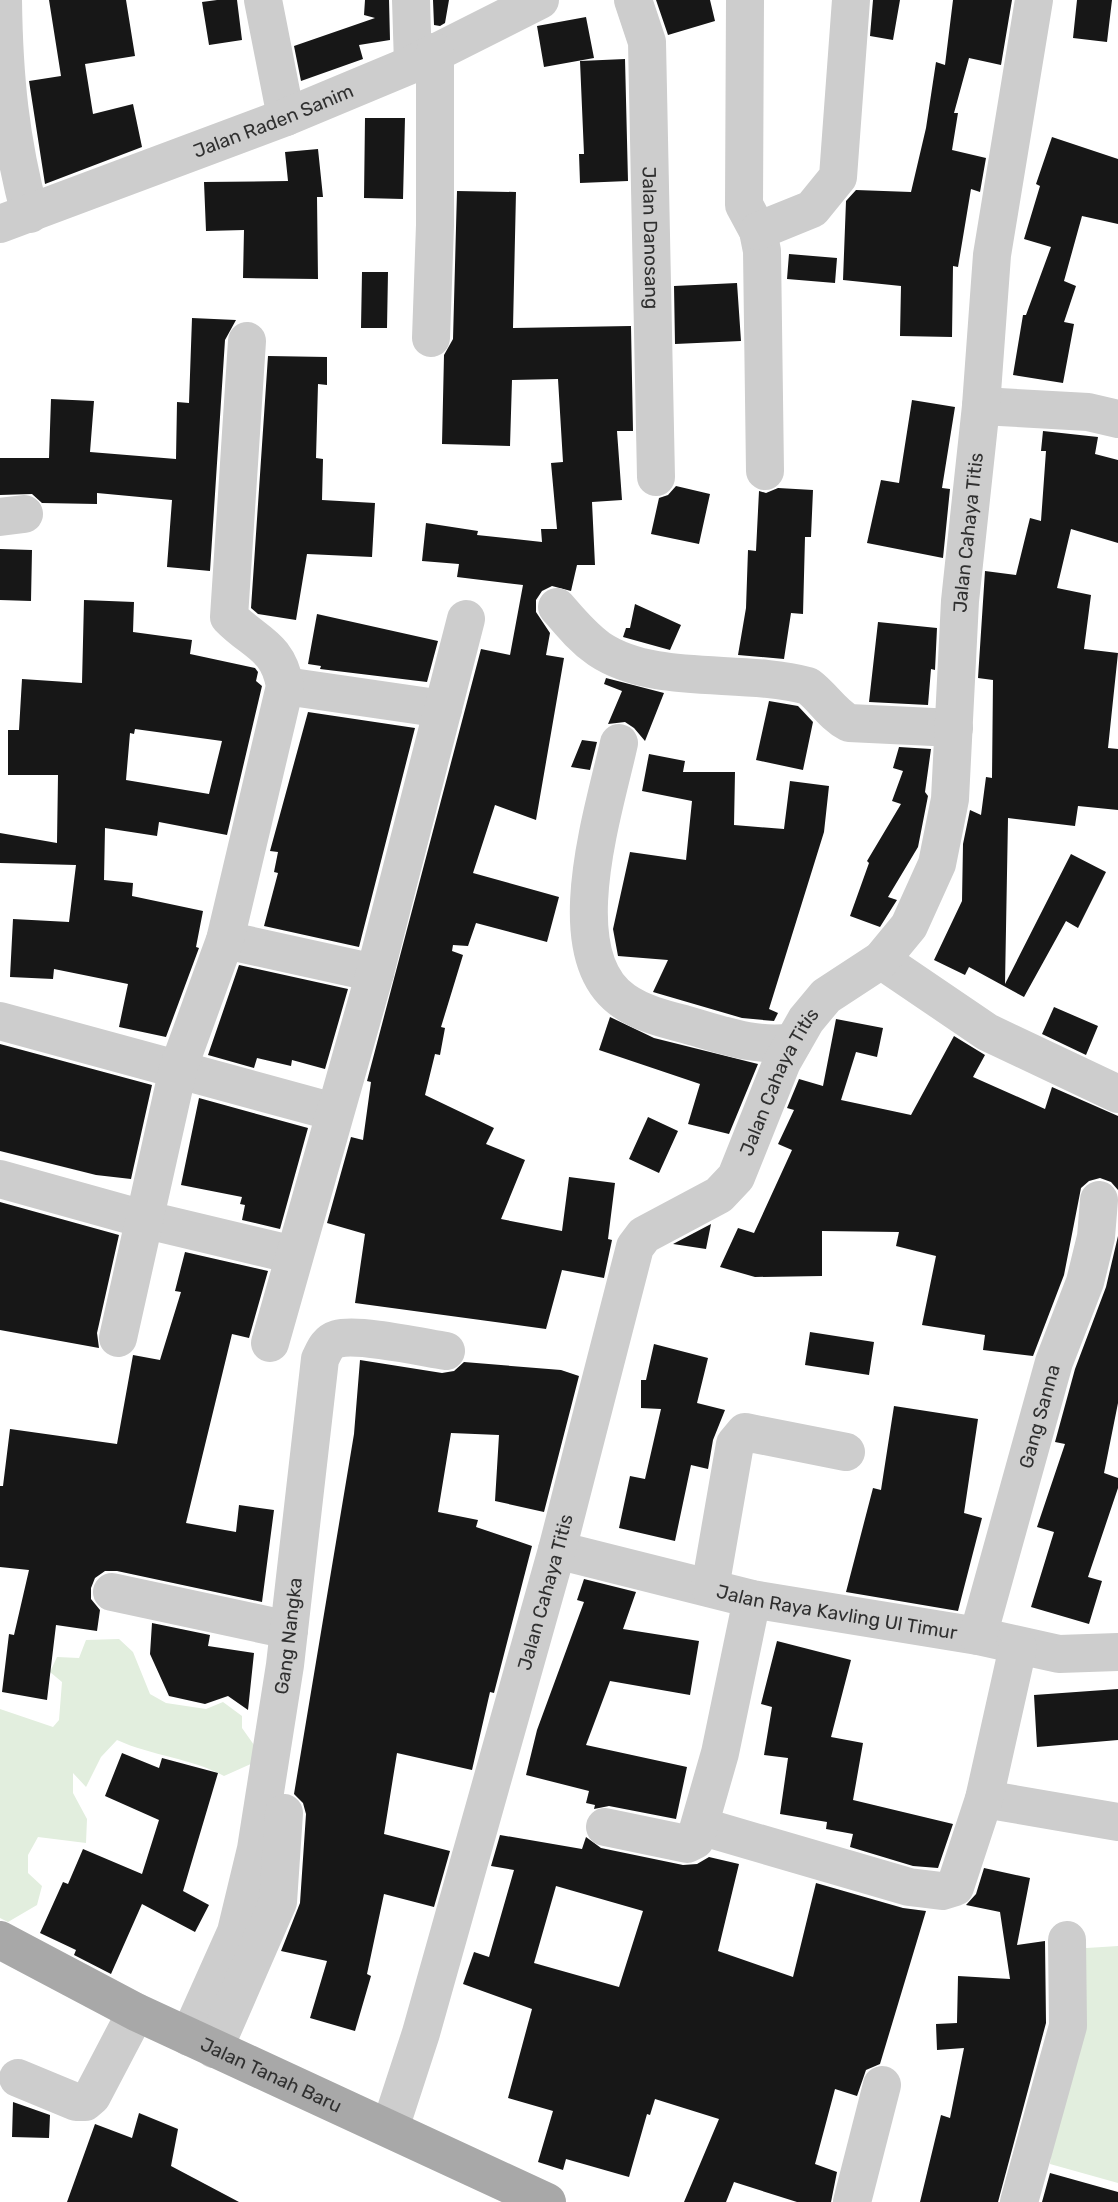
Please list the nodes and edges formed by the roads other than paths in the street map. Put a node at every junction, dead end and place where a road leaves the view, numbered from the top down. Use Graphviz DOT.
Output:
graph roads {
  1 [pos="3,0"];
  2 [pos="263,0"];
  3 [pos="411,0"];
  4 [pos="540,0"];
  5 [pos="633,0"];
  6 [pos="851,0"];
  7 [pos="1034,0"];
  8 [pos="746,1"];
  9 [pos="424,58"];
  10 [pos="286,117"];
  11 [pos="15,219"];
  12 [pos="758,232"];
  13 [pos="431,338"];
  14 [pos="247,341"];
  15 [pos="981,406"];
  16 [pos="1118,419"];
  17 [pos="765,471"];
  18 [pos="656,477"];
  19 [pos="557,607"];
  20 [pos="466,619"];
  21 [pos="285,686"];
  22 [pos="443,709"];
  23 [pos="954,728"];
  24 [pos="620,743"];
  25 [pos="225,940"];
  26 [pos="881,960"];
  27 [pos="375,973"];
  28 [pos="0,1021"];
  29 [pos="793,1042"];
  30 [pos="178,1069"];
  31 [pos="1118,1094"];
  32 [pos="334,1112"];
  33 [pos="0,1179"];
  34 [pos="1100,1200"];
  35 [pos="147,1220"];
  36 [pos="293,1255"];
  37 [pos="118,1338"];
  38 [pos="270,1343"];
  39 [pos="446,1350"];
  40 [pos="846,1452"];
  41 [pos="557,1550"];
  42 [pos="710,1588"];
  43 [pos="112,1592"];
  44 [pos="752,1599"];
  45 [pos="303,1624"];
  46 [pos="978,1636"];
  47 [pos="1018,1647"];
  48 [pos="1118,1652"];
  49 [pos="984,1799"];
  50 [pos="1118,1822"];
  51 [pos="700,1826"];
  52 [pos="605,1827"];
  53 [pos="0,1940"];
  54 [pos="1067,1940"];
  55 [pos="132,2021"];
  56 [pos="201,2043"];
  57 [pos="18,2078"];
  58 [pos="882,2085"];
  59 [pos="390,2128"];
  60 [pos="547,2202"];
  61 [pos="852,2202"];
  62 [pos="1019,2202"];
  1 -- 11 [label="street"];
  2 -- 10 [label="street"];
  3 -- 9 [label="street"];
  4 -- 9 [label="street, Jalan Raden Sanim"];
  5 -- 18 [label="street, Jalan Danosang"];
  6 -- 12 [label="street"];
  7 -- 15 [label="street, Jalan Cahaya Titis"];
  8 -- 12 [label="street"];
  9 -- 10 [label="street, Jalan Raden Sanim"];
  9 -- 13 [label="street"];
  10 -- 11 [label="street, Jalan Raden Sanim"];
  12 -- 17 [label="street"];
  14 -- 21 [label="street"];
  15 -- 16 [label="street"];
  15 -- 23 [label="street, Jalan Cahaya Titis"];
  19 -- 23 [label="street"];
  20 -- 22 [label="street"];
  21 -- 22 [label="street"];
  21 -- 25 [label="street"];
  22 -- 27 [label="street"];
  23 -- 26 [label="street, Jalan Cahaya Titis"];
  24 -- 29 [label="street"];
  25 -- 27 [label="street"];
  25 -- 30 [label="street"];
  26 -- 29 [label="street, Jalan Cahaya Titis"];
  26 -- 31 [label="street"];
  27 -- 32 [label="street"];
  28 -- 30 [label="street"];
  29 -- 41 [label="street, Jalan Cahaya Titis"];
  30 -- 32 [label="street"];
  30 -- 35 [label="street"];
  32 -- 36 [label="street"];
  33 -- 35 [label="street"];
  34 -- 46 [label="street, Gang Sanna"];
  35 -- 36 [label="street"];
  35 -- 37 [label="street"];
  36 -- 38 [label="street"];
  39 -- 45 [label="street, Gang Nangka"];
  40 -- 42 [label="street"];
  41 -- 42 [label="street, Jalan Raya Kavling Ul Timur"];
  41 -- 59 [label="street, Jalan Cahaya Titis"];
  42 -- 44 [label="street, Jalan Raya Kavling Ul Timur"];
  43 -- 45 [label="street"];
  44 -- 46 [label="street, Jalan Raya Kavling Ul Timur"];
  44 -- 51 [label="street"];
  45 -- 56 [label="street"];
  46 -- 47 [label="street, Jalan Raya Kavling Ul Timur"];
  47 -- 48 [label="street, Jalan Raya Kavling Ul Timur"];
  47 -- 49 [label="street"];
  49 -- 50 [label="street"];
  49 -- 51 [label="street"];
  51 -- 52 [label="street"];
  53 -- 55 [label="main road, Jalan Tanah Baru"];
  54 -- 62 [label="street"];
  55 -- 56 [label="main road, Jalan Tanah Baru"];
  55 -- 57 [label="street"];
  56 -- 59 [label="main road, Jalan Tanah Baru"];
  58 -- 61 [label="street"];
  59 -- 60 [label="main road, Jalan Tanah Baru"];
}
